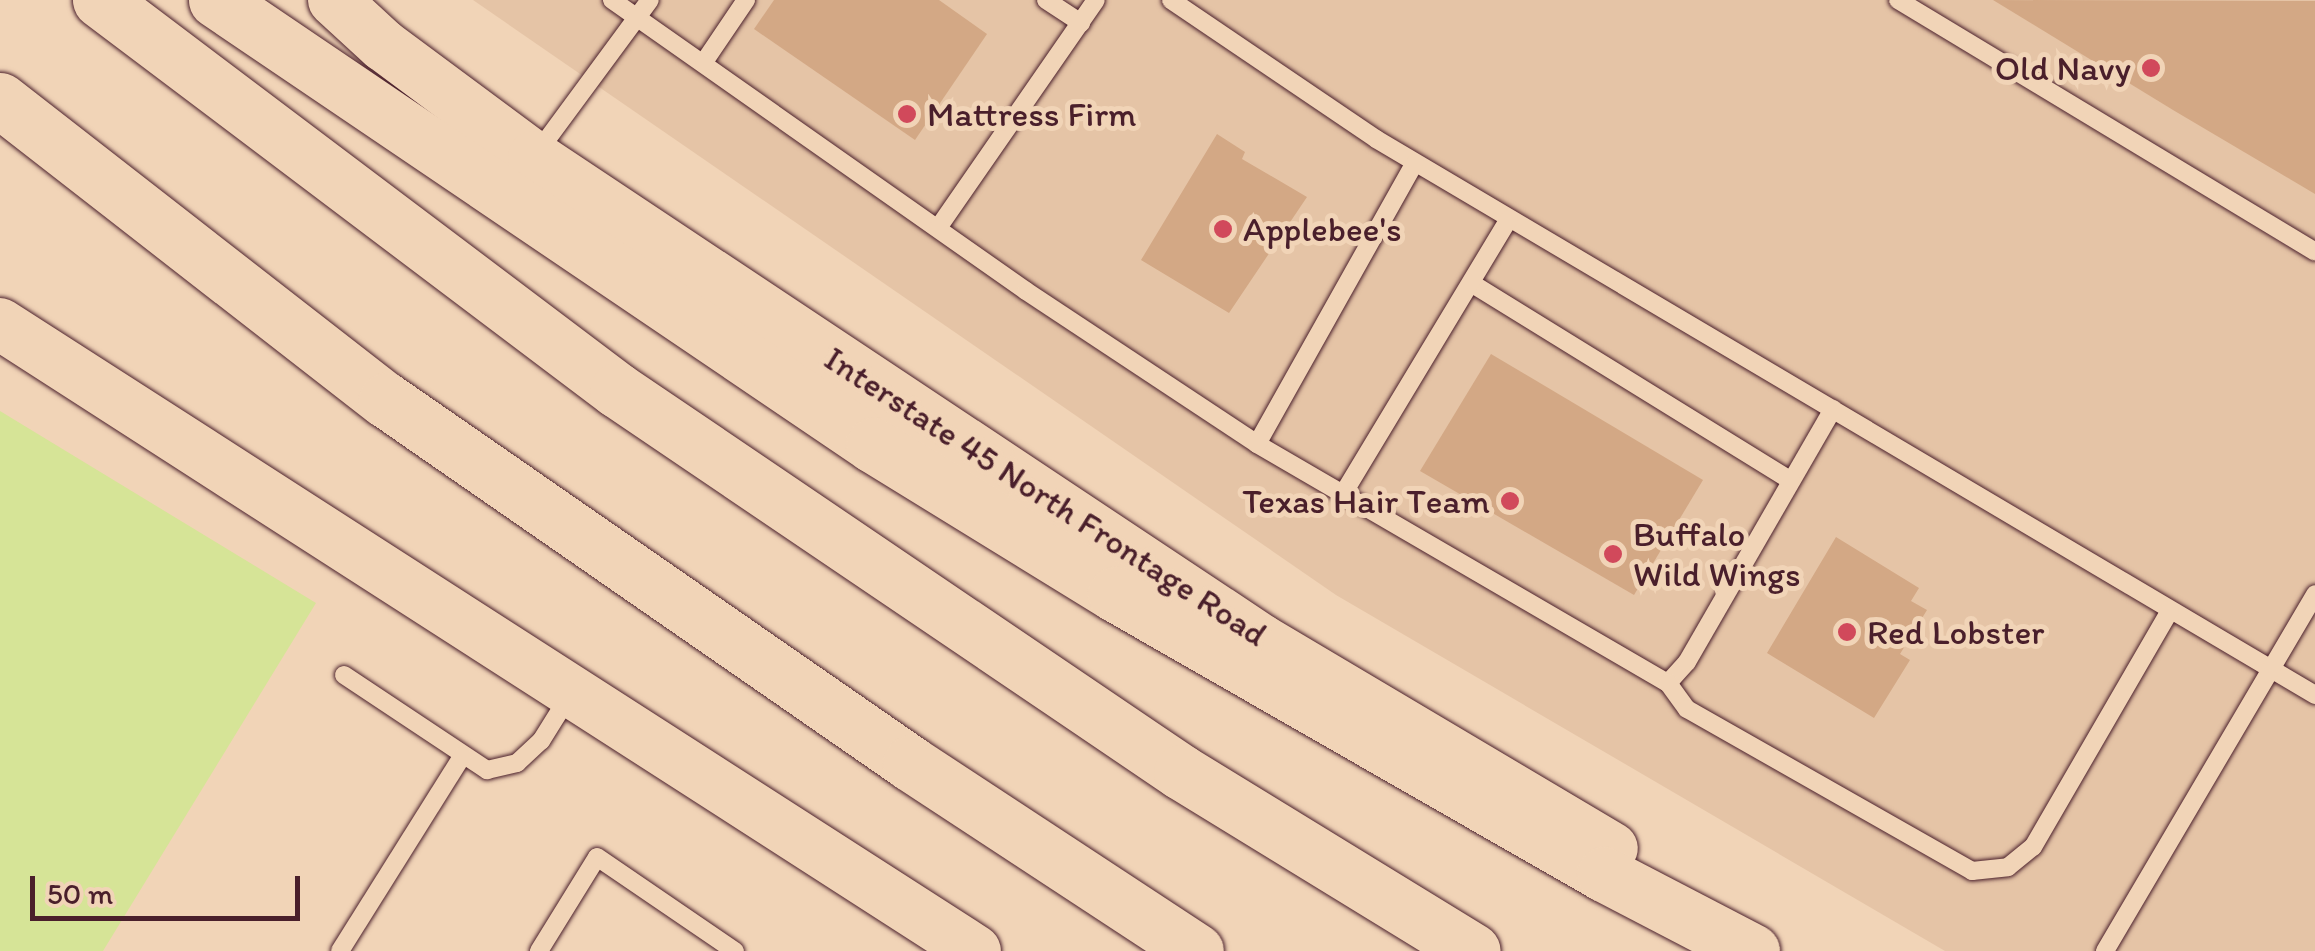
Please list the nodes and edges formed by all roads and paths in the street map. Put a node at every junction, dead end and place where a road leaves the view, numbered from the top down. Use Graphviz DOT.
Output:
graph roads {
  1 [pos="100,0"];
  2 [pos="216,0"];
  3 [pos="334,0"];
  4 [pos="612,0"];
  5 [pos="746,0"];
  6 [pos="1046,0"];
  7 [pos="1096,0"];
  8 [pos="1171,0"];
  9 [pos="1898,0"];
  10 [pos="644,8"];
  11 [pos="1080,23"];
  12 [pos="704,62"];
  13 [pos="0,100"];
  14 [pos="534,158"];
  15 [pos="1416,163"];
  16 [pos="1510,219"];
  17 [pos="938,228"];
  18 [pos="2315,252"];
  19 [pos="1471,283"];
  20 [pos="0,324"];
  21 [pos="1833,408"];
  22 [pos="1257,444"];
  23 [pos="1791,481"];
  24 [pos="1343,494"];
  25 [pos="2315,594"];
  26 [pos="2170,611"];
  27 [pos="2270,670"];
  28 [pos="344,676"];
  29 [pos="1668,683"];
  30 [pos="572,692"];
  31 [pos="2315,695"];
  32 [pos="463,754"];
  33 [pos="340,951"];
  34 [pos="539,951"];
  35 [pos="735,951"];
  36 [pos="975,951"];
  37 [pos="1196,951"];
  38 [pos="1472,951"];
  39 [pos="1752,951"];
  40 [pos="1786,951"];
  41 [pos="2104,951"];
  1 -- 38 [label="highway"];
  2 -- 39 [label="highway"];
  3 -- 14 [label="main road, Interstate 45 North Frontage Road"];
  4 -- 10 [label="lane"];
  5 -- 12 [label="lane"];
  6 -- 11 [label="lane"];
  7 -- 11 [label="lane"];
  8 -- 15 [label="lane"];
  9 -- 18 [label="lane"];
  10 -- 12 [label="lane"];
  10 -- 14 [label="lane"];
  11 -- 17 [label="lane"];
  12 -- 17 [label="lane"];
  13 -- 37 [label="highway"];
  14 -- 40 [label="main road, Interstate 45 North Frontage Road"];
  15 -- 16 [label="lane"];
  15 -- 22 [label="lane"];
  16 -- 19 [label="lane"];
  16 -- 21 [label="lane"];
  17 -- 22 [label="lane"];
  19 -- 23 [label="lane"];
  19 -- 24 [label="lane"];
  20 -- 30 [label="main road"];
  21 -- 23 [label="lane"];
  21 -- 26 [label="lane"];
  22 -- 24 [label="lane"];
  23 -- 29 [label="lane"];
  24 -- 29 [label="lane"];
  25 -- 27 [label="lane"];
  26 -- 27 [label="lane"];
  26 -- 29 [label="lane"];
  27 -- 31 [label="lane"];
  27 -- 41 [label="lane"];
  28 -- 32 [label="lane"];
  30 -- 32 [label="lane"];
  30 -- 36 [label="main road"];
  32 -- 33 [label="lane"];
  34 -- 35 [label="lane"];
}
